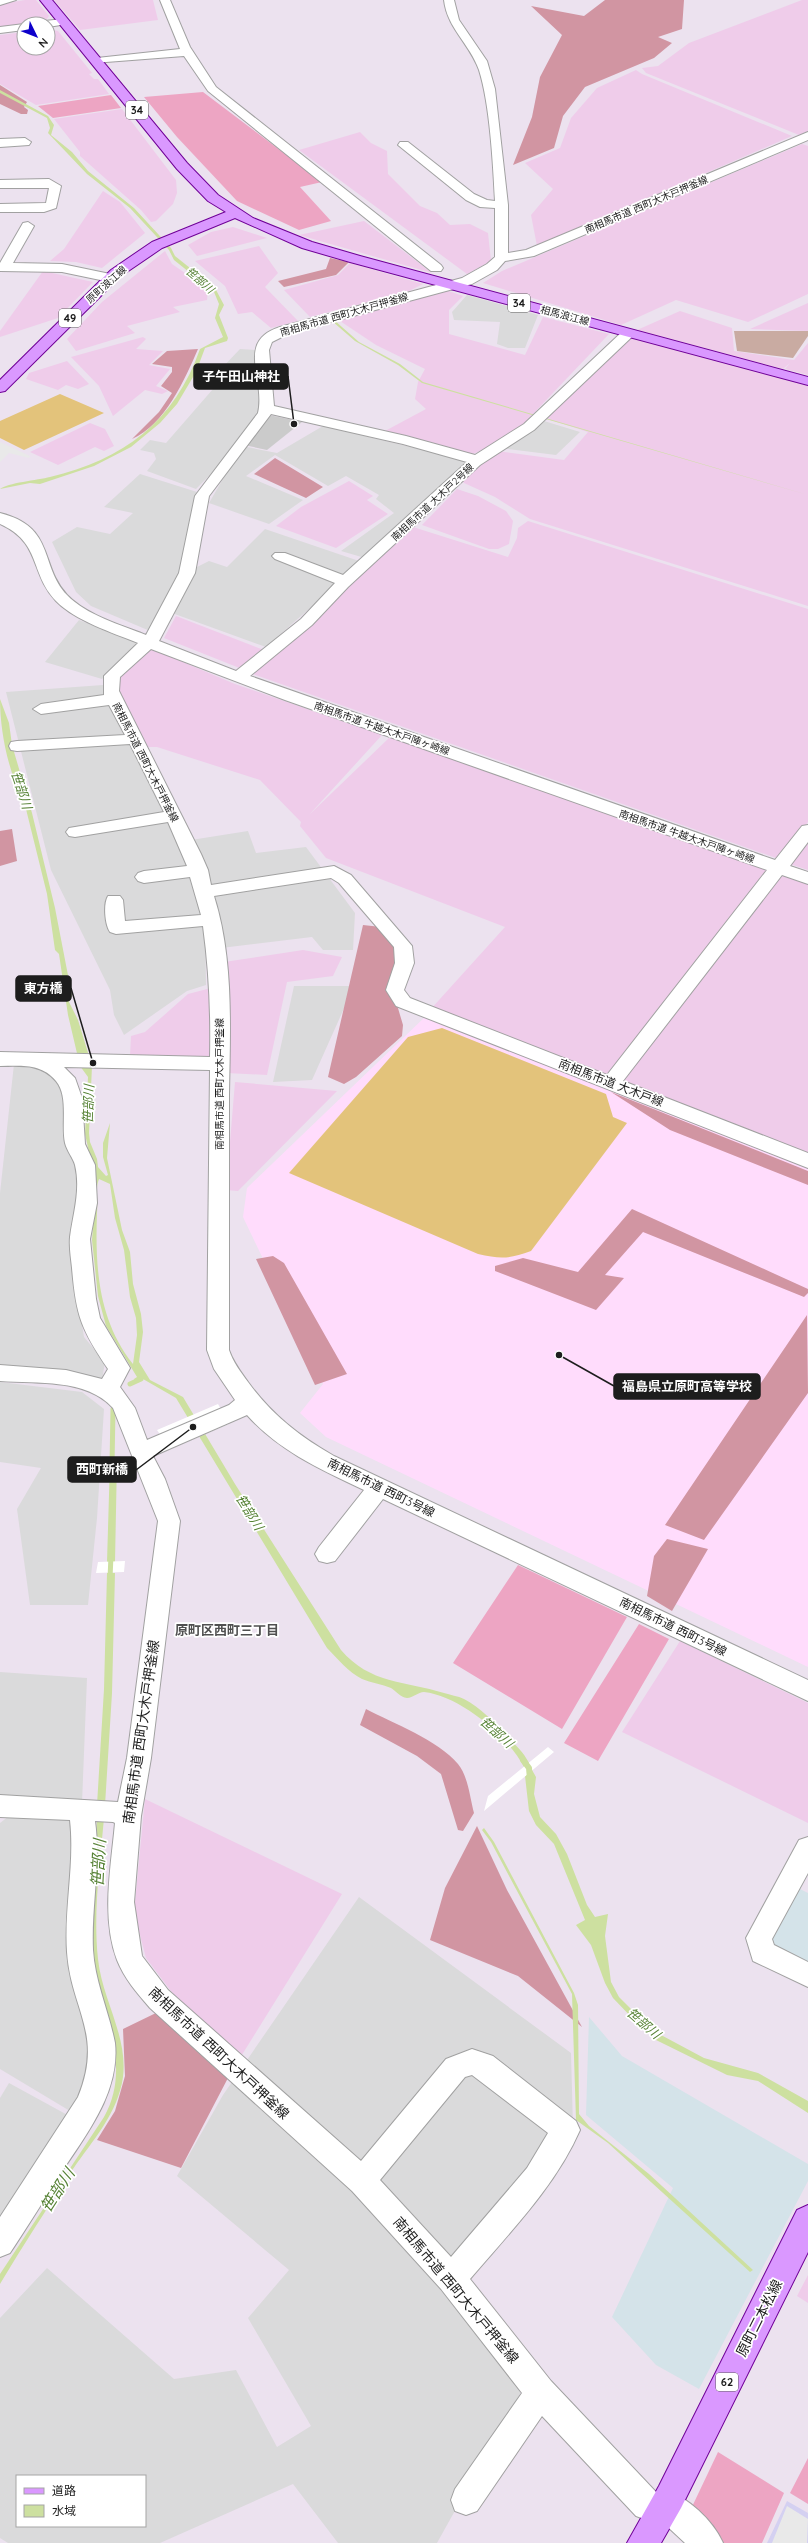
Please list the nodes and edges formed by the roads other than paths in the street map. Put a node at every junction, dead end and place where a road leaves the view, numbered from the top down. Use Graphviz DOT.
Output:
graph roads {
  1 [pos="11,0"];
  2 [pos="46,0"];
  3 [pos="165,0"];
  4 [pos="449,0"];
  5 [pos="0,2"];
  6 [pos="63,22"];
  7 [pos="56,23"];
  8 [pos="16,28"];
  9 [pos="0,30"];
  10 [pos="188,52"];
  11 [pos="97,61"];
  12 [pos="808,136"];
  13 [pos="0,142"];
  14 [pos="25,142"];
  15 [pos="404,145"];
  16 [pos="0,184"];
  17 [pos="502,205"];
  18 [pos="0,208"];
  19 [pos="234,214"];
  20 [pos="28,226"];
  21 [pos="501,258"];
  22 [pos="2,267"];
  23 [pos="436,268"];
  24 [pos="110,278"];
  25 [pos="450,284"];
  26 [pos="629,333"];
  27 [pos="808,381"];
  28 [pos="0,388"];
  29 [pos="267,409"];
  30 [pos="477,460"];
  31 [pos="0,518"];
  32 [pos="280,556"];
  33 [pos="345,581"];
  34 [pos="149,642"];
  35 [pos="239,677"];
  36 [pos="114,699"];
  37 [pos="41,709"];
  38 [pos="134,739"];
  39 [pos="17,746"];
  40 [pos="174,816"];
  41 [pos="808,830"];
  42 [pos="75,832"];
  43 [pos="779,868"];
  44 [pos="199,870"];
  45 [pos="144,878"];
  46 [pos="808,878"];
  47 [pos="205,892"];
  48 [pos="114,900"];
  49 [pos="211,920"];
  50 [pos="0,1059"];
  51 [pos="51,1061"];
  52 [pos="218,1064"];
  53 [pos="611,1083"];
  54 [pos="808,1161"];
  55 [pos="0,1373"];
  56 [pos="108,1389"];
  57 [pos="245,1395"];
  58 [pos="140,1452"];
  59 [pos="379,1488"];
  60 [pos="327,1554"];
  61 [pos="808,1691"];
  62 [pos="0,1806"];
  63 [pos="85,1811"];
  64 [pos="121,1814"];
  65 [pos="808,1848"];
  66 [pos="808,1975"];
  67 [pos="362,2181"];
  68 [pos="808,2220"];
  69 [pos="0,2243"];
  70 [pos="451,2279"];
  71 [pos="540,2392"];
  72 [pos="466,2500"];
  73 [pos="656,2505"];
  74 [pos="644,2543"];
  75 [pos="707,2543"];
  1 -- 5 [label="street"];
  2 -- 6 [label="main road, 34"];
  3 -- 10 [label="street"];
  4 -- 17 [label="street"];
  6 -- 7 [label="street"];
  6 -- 11 [label="main road, 34"];
  8 -- 9 [label="street"];
  10 -- 11 [label="street"];
  10 -- 23 [label="street"];
  11 -- 19 [label="main road, 34"];
  12 -- 21 [label="street, 南相馬市道 西町大木戸押釜線"];
  13 -- 14 [label="street"];
  15 -- 17 [label="street"];
  16 -- 18 [label="street"];
  17 -- 21 [label="street"];
  19 -- 24 [label="main road, 原町浪江線 / 49"];
  19 -- 25 [label="main road, 相馬浪江線 / 34"];
  20 -- 22 [label="street"];
  21 -- 25 [label="street, 南相馬市道 西町大木戸押釜線"];
  22 -- 24 [label="street"];
  24 -- 28 [label="main road, 原町浪江線 / 49"];
  25 -- 26 [label="main road, 相馬浪江線 / 34"];
  25 -- 29 [label="street, 南相馬市道 西町大木戸押釜線"];
  26 -- 27 [label="main road, 相馬浪江線 / 34"];
  26 -- 30 [label="street, 南相馬市道 大木戸2号線"];
  29 -- 30 [label="street"];
  29 -- 34 [label="street, 南相馬市道 西町大木戸押釜線"];
  30 -- 33 [label="street, 南相馬市道 大木戸2号線"];
  31 -- 34 [label="street, 南相馬市道 牛越大木戸陣ヶ崎線"];
  32 -- 33 [label="street"];
  33 -- 35 [label="street, 南相馬市道 大木戸2号線"];
  34 -- 35 [label="street, 南相馬市道 牛越大木戸陣ヶ崎線"];
  34 -- 36 [label="street, 南相馬市道 西町大木戸押釜線"];
  35 -- 43 [label="street, 南相馬市道 牛越大木戸陣ヶ崎線"];
  36 -- 37 [label="street"];
  36 -- 38 [label="street, 南相馬市道 西町大木戸押釜線"];
  38 -- 39 [label="street"];
  38 -- 40 [label="street, 南相馬市道 西町大木戸押釜線"];
  40 -- 42 [label="street"];
  40 -- 44 [label="street, 南相馬市道 西町大木戸押釜線"];
  41 -- 43 [label="street"];
  43 -- 46 [label="street, 南相馬市道 牛越大木戸陣ヶ崎線"];
  43 -- 53 [label="street"];
  44 -- 45 [label="street"];
  44 -- 47 [label="street, 南相馬市道 西町大木戸押釜線"];
  47 -- 49 [label="street, 南相馬市道 西町大木戸押釜線"];
  47 -- 53 [label="street, 南相馬市道 大木戸線"];
  48 -- 49 [label="street"];
  49 -- 52 [label="street, 南相馬市道 西町大木戸押釜線"];
  50 -- 51 [label="street"];
  51 -- 52 [label="street"];
  51 -- 56 [label="street"];
  52 -- 57 [label="street, 南相馬市道 西町大木戸押釜線"];
  53 -- 54 [label="street, 南相馬市道 大木戸線"];
  55 -- 56 [label="street"];
  56 -- 58 [label="street"];
  57 -- 58 [label="street"];
  57 -- 59 [label="street, 南相馬市道 西町3号線"];
  58 -- 64 [label="street, 南相馬市道 西町大木戸押釜線"];
  59 -- 60 [label="street"];
  59 -- 61 [label="street, 南相馬市道 西町3号線"];
  62 -- 63 [label="street"];
  63 -- 64 [label="street"];
  63 -- 69 [label="street"];
  64 -- 67 [label="street, 南相馬市道 西町大木戸押釜線"];
  65 -- 66 [label="street"];
  67 -- 70 [label="street, 南相馬市道 西町大木戸押釜線"];
  67 -- 70 [label="street"];
  68 -- 73 [label="main road, 原町二本松線 / 62"];
  70 -- 71 [label="street, 南相馬市道 西町大木戸押釜線"];
  71 -- 72 [label="street"];
  71 -- 73 [label="street, 南相馬市道 西町大木戸押釜線"];
  73 -- 74 [label="main road, 原町二本松線 / 62"];
  73 -- 75 [label="street, 南相馬市道 西町大木戸押釜線"];
}
